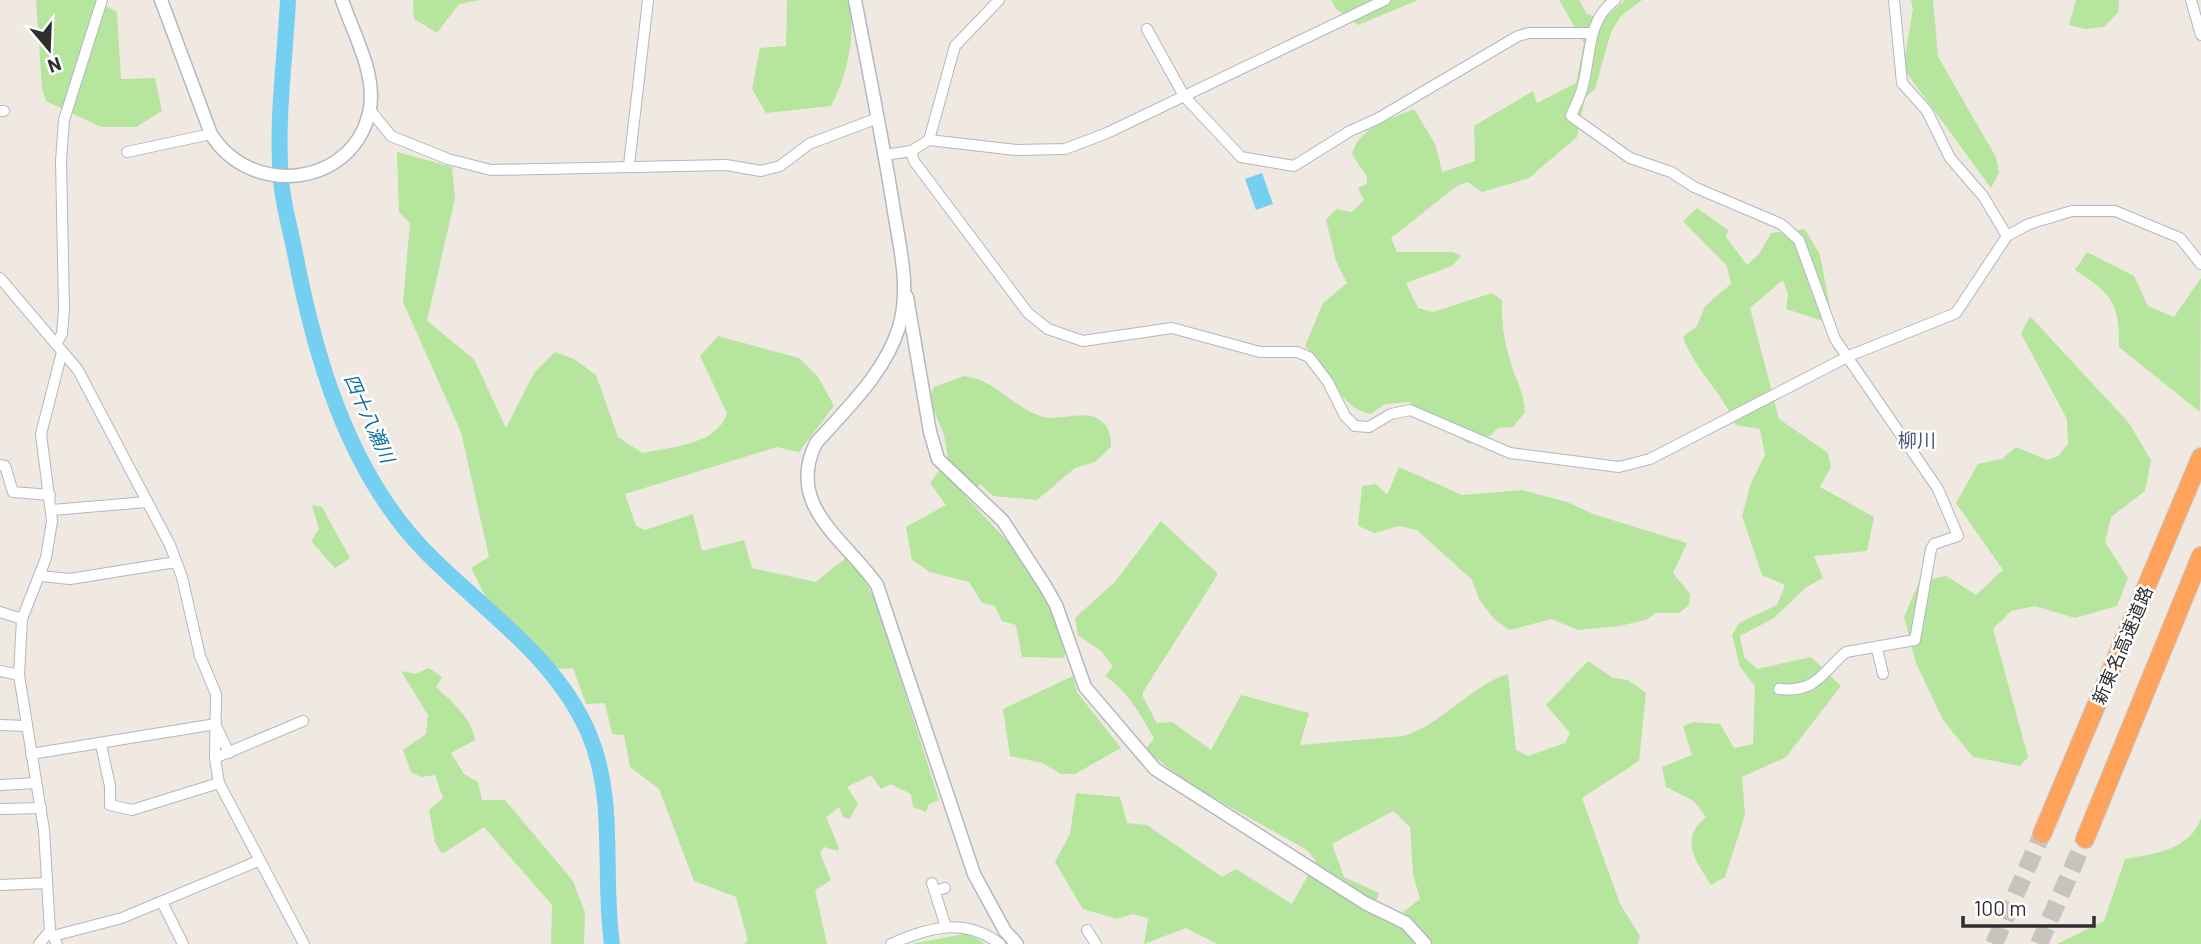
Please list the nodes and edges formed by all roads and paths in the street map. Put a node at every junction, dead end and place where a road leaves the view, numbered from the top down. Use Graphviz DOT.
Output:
graph roads {
  1 [pos="102,0"];
  2 [pos="161,0"];
  3 [pos="342,0"];
  4 [pos="648,0"];
  5 [pos="855,0"];
  6 [pos="999,0"];
  7 [pos="1385,0"];
  8 [pos="1615,0"];
  9 [pos="1894,0"];
  10 [pos="2191,0"];
  11 [pos="1147,29"];
  12 [pos="1592,33"];
  13 [pos="2201,35"];
  14 [pos="1184,96"];
  15 [pos="370,110"];
  16 [pos="878,118"];
  17 [pos="211,134"];
  18 [pos="929,140"];
  19 [pos="911,151"];
  20 [pos="127,152"];
  21 [pos="885,155"];
  22 [pos="629,165"];
  23 [pos="2007,236"];
  24 [pos="2201,264"];
  25 [pos="0,278"];
  26 [pos="906,287"];
  27 [pos="59,348"];
  28 [pos="1849,356"];
  29 [pos="2201,457"];
  30 [pos="0,465"];
  31 [pos="50,495"];
  32 [pos="147,502"];
  33 [pos="52,510"];
  34 [pos="2201,556"];
  35 [pos="176,562"];
  36 [pos="40,576"];
  37 [pos="0,612"];
  38 [pos="22,619"];
  39 [pos="1877,649"];
  40 [pos="0,671"];
  41 [pos="1883,674"];
  42 [pos="19,675"];
  43 [pos="1779,689"];
  44 [pos="303,721"];
  45 [pos="0,725"];
  46 [pos="25,726"];
  47 [pos="217,726"];
  48 [pos="101,745"];
  49 [pos="229,753"];
  50 [pos="31,754"];
  51 [pos="215,758"];
  52 [pos="219,782"];
  53 [pos="36,783"];
  54 [pos="0,785"];
  55 [pos="41,808"];
  56 [pos="0,809"];
  57 [pos="2042,834"];
  58 [pos="2085,839"];
  59 [pos="258,861"];
  60 [pos="47,883"];
  61 [pos="0,885"];
  62 [pos="937,887"];
  63 [pos="163,902"];
  64 [pos="946,927"];
  65 [pos="1087,930"];
  66 [pos="53,937"];
  67 [pos="39,944"];
  68 [pos="183,944"];
  69 [pos="304,944"];
  70 [pos="891,944"];
  71 [pos="1000,944"];
  72 [pos="1017,944"];
  73 [pos="1096,944"];
  74 [pos="1425,944"];
  1 -- 27 [label="street"];
  2 -- 17 [label="street"];
  3 -- 15 [label="street"];
  4 -- 22 [label="street"];
  5 -- 16 [label="street"];
  6 -- 18 [label="street"];
  7 -- 14 [label="street"];
  8 -- 12 [label="street"];
  9 -- 23 [label="street"];
  10 -- 13 [label="street"];
  11 -- 14 [label="street"];
  12 -- 14 [label="street"];
  12 -- 28 [label="street"];
  14 -- 18 [label="street"];
  15 -- 17 [label="street"];
  15 -- 22 [label="street"];
  16 -- 21 [label="street"];
  16 -- 22 [label="street"];
  17 -- 20 [label="street"];
  18 -- 19 [label="street"];
  19 -- 21 [label="street"];
  19 -- 28 [label="street"];
  21 -- 26 [label="street"];
  23 -- 24 [label="street"];
  23 -- 28 [label="street"];
  25 -- 27 [label="street"];
  26 -- 72 [label="street"];
  26 -- 74 [label="street"];
  27 -- 31 [label="street"];
  27 -- 32 [label="street"];
  28 -- 39 [label="street"];
  29 -- 57 [label="highway, 新東名高速道路"];
  30 -- 31 [label="street"];
  31 -- 33 [label="street"];
  32 -- 33 [label="street"];
  32 -- 35 [label="street"];
  33 -- 36 [label="street"];
  34 -- 58 [label="highway"];
  35 -- 36 [label="street"];
  35 -- 47 [label="street"];
  36 -- 38 [label="street"];
  37 -- 38 [label="street"];
  38 -- 42 [label="street"];
  39 -- 41 [label="street"];
  39 -- 43 [label="street"];
  40 -- 42 [label="street"];
  42 -- 46 [label="street"];
  44 -- 49 [label="street"];
  45 -- 46 [label="street"];
  46 -- 50 [label="street"];
  47 -- 48 [label="street"];
  47 -- 49 [label="street"];
  47 -- 51 [label="street"];
  48 -- 50 [label="street"];
  48 -- 52 [label="street"];
  49 -- 51 [label="street"];
  50 -- 53 [label="street"];
  51 -- 52 [label="street"];
  52 -- 59 [label="street"];
  53 -- 54 [label="street"];
  53 -- 55 [label="street"];
  55 -- 56 [label="street"];
  55 -- 60 [label="street"];
  59 -- 63 [label="street"];
  59 -- 69 [label="street"];
  60 -- 61 [label="street"];
  60 -- 66 [label="street"];
  62 -- 64 [label="street"];
  63 -- 66 [label="street"];
  63 -- 68 [label="street"];
  64 -- 70 [label="street"];
  64 -- 71 [label="street"];
  65 -- 73 [label="street"];
  66 -- 67 [label="street"];
}
